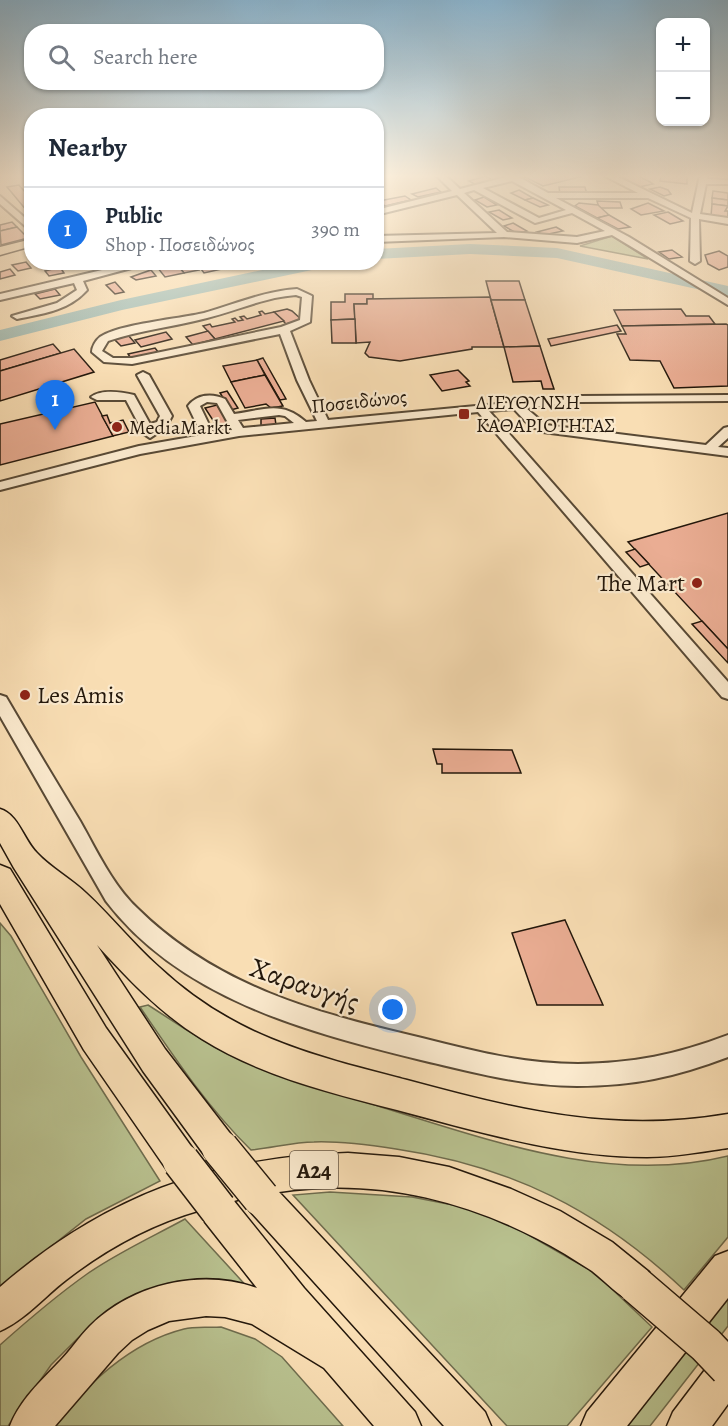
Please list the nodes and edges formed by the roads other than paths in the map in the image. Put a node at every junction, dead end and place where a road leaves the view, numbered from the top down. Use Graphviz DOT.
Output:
graph roads {
  1 [pos="629,242"];
  2 [pos="695,242"];
  3 [pos="24,244"];
  4 [pos="0,251"];
  5 [pos="24,252"];
  6 [pos="0,259"];
  7 [pos="695,261"];
  8 [pos="116,270"];
  9 [pos="77,279"];
  10 [pos="0,297"];
  11 [pos="728,302"];
  12 [pos="17,316"];
  13 [pos="284,330"];
  14 [pos="143,375"];
  15 [pos="97,397"];
  16 [pos="728,398"];
  17 [pos="517,405"];
  18 [pos="480,408"];
  19 [pos="231,418"];
  20 [pos="324,424"];
  21 [pos="304,426"];
  22 [pos="728,430"];
  23 [pos="239,432"];
  24 [pos="209,437"];
  25 [pos="710,448"];
  26 [pos="728,452"];
  27 [pos="0,486"];
  28 [pos="728,693"];
  29 [pos="0,701"];
  30 [pos="0,820"];
  31 [pos="12,869"];
  32 [pos="728,1046"];
  33 [pos="728,1131"];
  34 [pos="728,1269"];
  35 [pos="0,1312"];
  36 [pos="335,1353"];
  37 [pos="728,1368"];
  38 [pos="728,1372"];
  39 [pos="30,1426"];
  40 [pos="401,1426"];
  41 [pos="471,1426"];
  42 [pos="601,1426"];
  43 [pos="687,1426"];
  1 -- 11 [label="street"];
  2 -- 7 [label="street"];
  3 -- 4 [label="main road"];
  5 -- 6 [label="main road"];
  8 -- 9 [label="street"];
  9 -- 10 [label="street"];
  9 -- 12 [label="street"];
  13 -- 13 [label="street"];
  13 -- 20 [label="street"];
  14 -- 15 [label="street"];
  16 -- 17 [label="street, Ποσειδώνος"];
  17 -- 18 [label="street, Ποσειδώνος"];
  17 -- 25 [label="street"];
  18 -- 20 [label="street, Ποσειδώνος"];
  18 -- 28 [label="street"];
  19 -- 21 [label="street"];
  19 -- 23 [label="street"];
  19 -- 24 [label="street"];
  20 -- 21 [label="street, Ποσειδώνος"];
  21 -- 23 [label="street, Ποσειδώνος"];
  22 -- 25 [label="street"];
  23 -- 24 [label="street, Ποσειδώνος"];
  24 -- 27 [label="street, Ποσειδώνος"];
  25 -- 26 [label="street"];
  29 -- 32 [label="street, Χαραυγής"];
  30 -- 31 [label="highway"];
  31 -- 33 [label="highway"];
  31 -- 36 [label="highway, bridge"];
  31 -- 41 [label="highway, bridge"];
  34 -- 42 [label="highway"];
  35 -- 37 [label="highway, Α24, bridge"];
  36 -- 39 [label="highway"];
  36 -- 40 [label="highway"];
  38 -- 43 [label="highway"];
}
